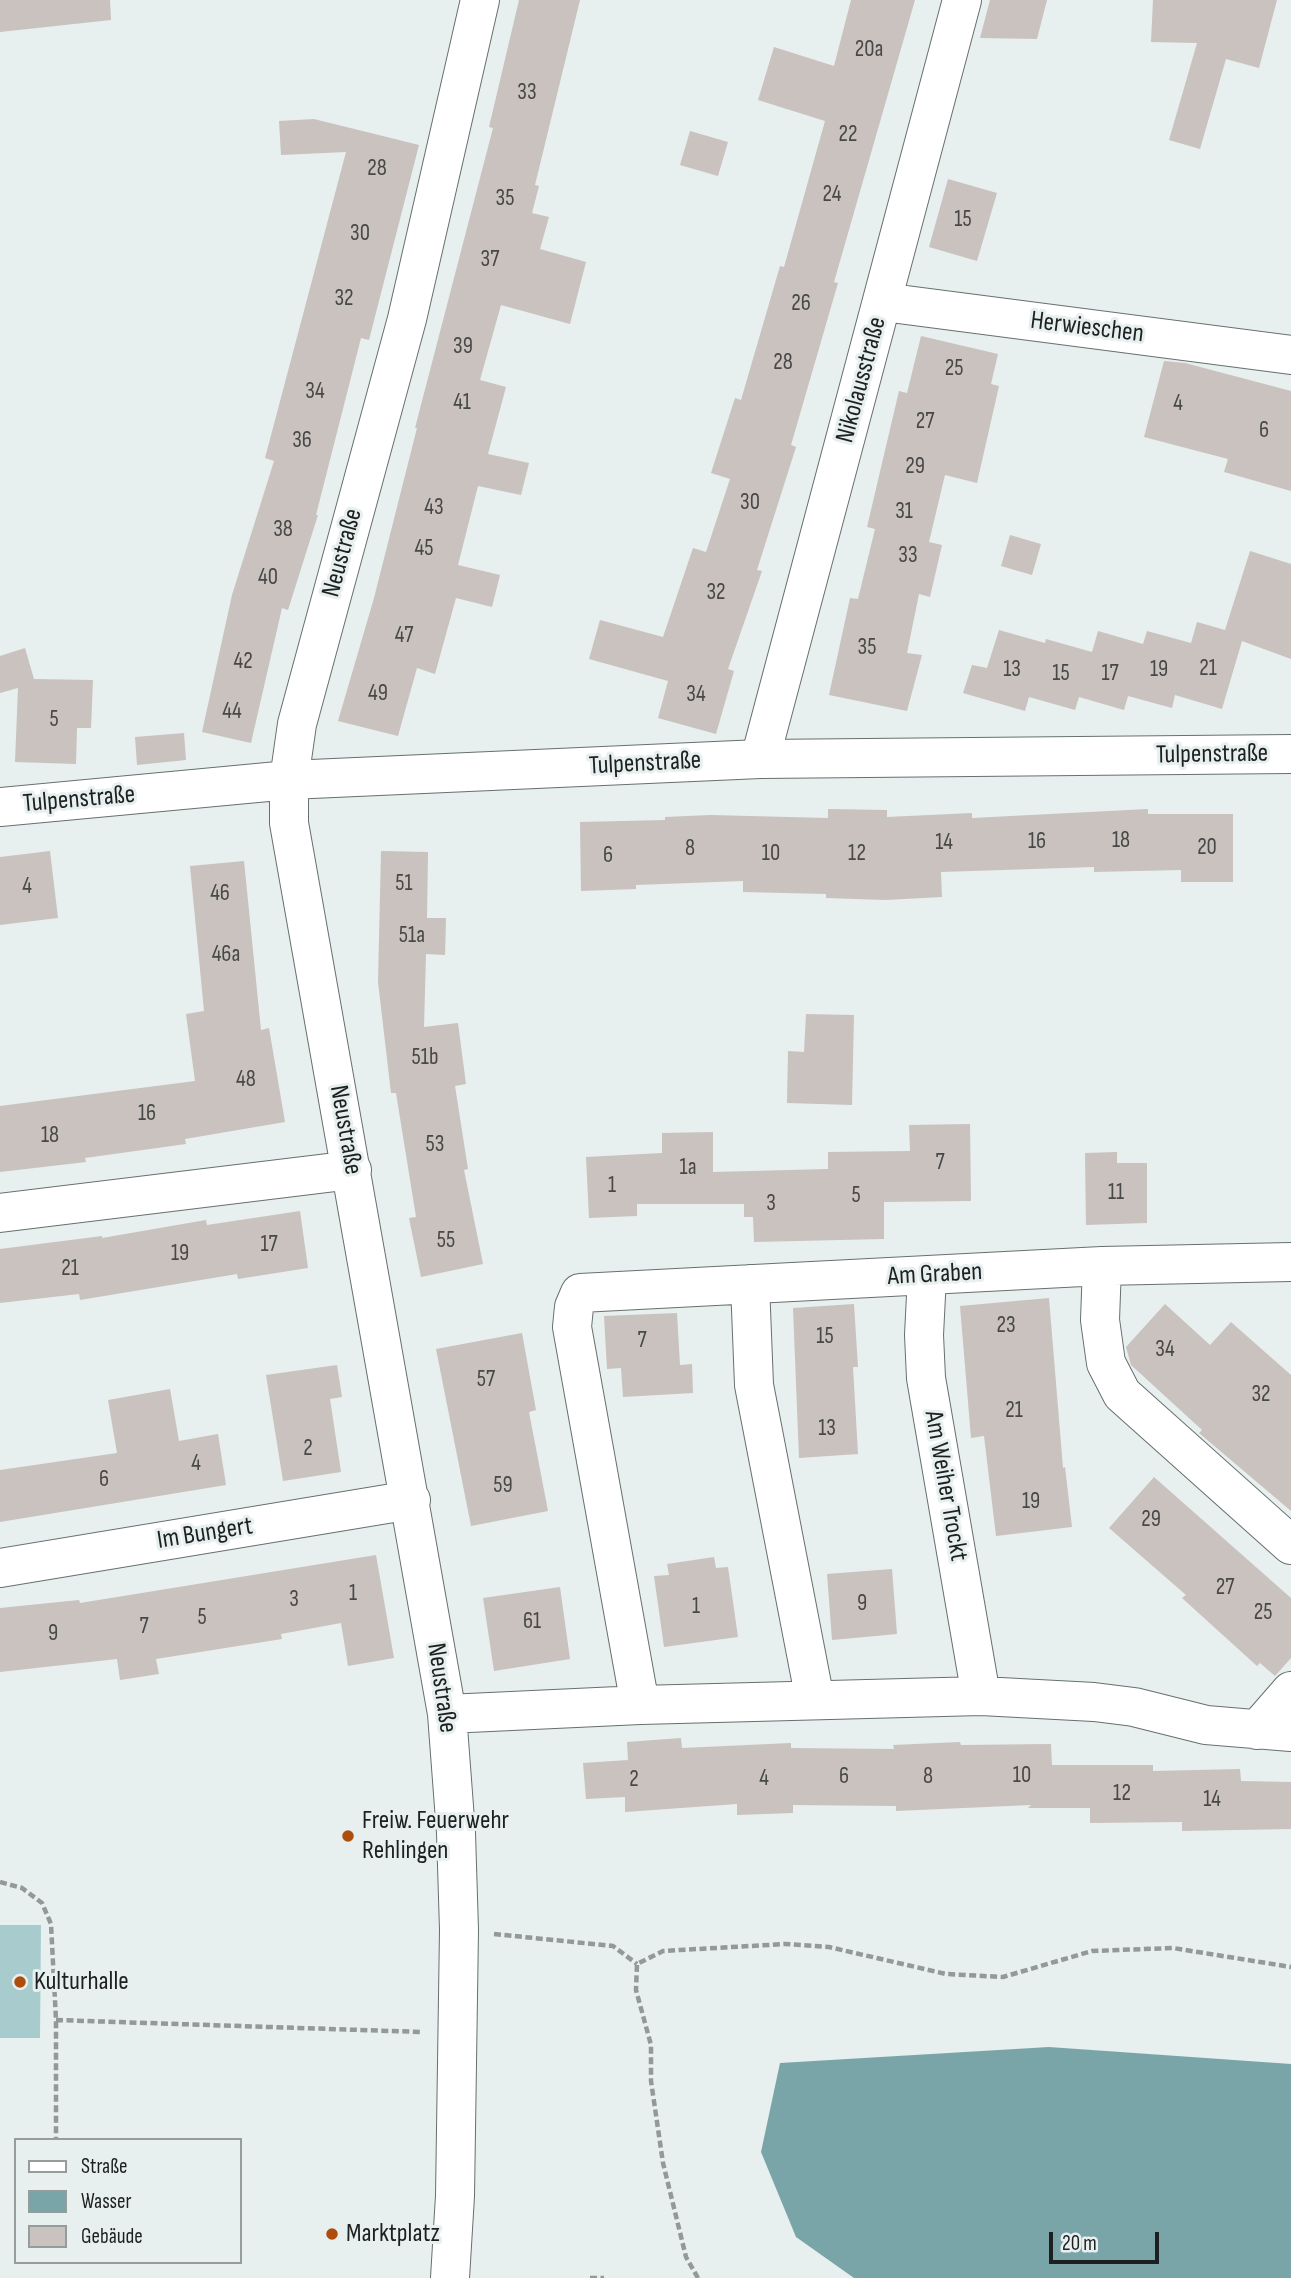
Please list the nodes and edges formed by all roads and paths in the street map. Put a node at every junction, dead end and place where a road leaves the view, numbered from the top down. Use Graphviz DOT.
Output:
graph roads {
  1 [pos="480,0"];
  2 [pos="961,0"];
  3 [pos="883,302"];
  4 [pos="1291,355"];
  5 [pos="1291,754"];
  6 [pos="760,759"];
  7 [pos="289,780"];
  8 [pos="0,807"];
  9 [pos="352,1170"];
  10 [pos="0,1213"];
  11 [pos="1291,1262"];
  12 [pos="1102,1266"];
  13 [pos="927,1276"];
  14 [pos="750,1284"];
  15 [pos="411,1500"];
  16 [pos="1291,1545"];
  17 [pos="0,1568"];
  18 [pos="1291,1691"];
  19 [pos="981,1696"];
  20 [pos="815,1700"];
  21 [pos="640,1706"];
  22 [pos="447,1714"];
  23 [pos="1274,1731"];
  24 [pos="0,1881"];
  25 [pos="459,1930"];
  26 [pos="637,1964"];
  27 [pos="1291,1967"];
  28 [pos="55,2020"];
  29 [pos="459,2033"];
  30 [pos="56,2138"];
  31 [pos="450,2278"];
  32 [pos="590,2278"];
  33 [pos="604,2278"];
  34 [pos="698,2278"];
  1 -- 7 [label="street, Neustraße"];
  2 -- 3 [label="street, Nikolausstraße"];
  3 -- 4 [label="street, Herwieschen"];
  3 -- 6 [label="street, Nikolausstraße"];
  5 -- 6 [label="street, Tulpenstraße"];
  6 -- 7 [label="street, Tulpenstraße"];
  7 -- 8 [label="street, Tulpenstraße"];
  7 -- 9 [label="street, Neustraße"];
  9 -- 10 [label="street"];
  9 -- 15 [label="street, Neustraße"];
  11 -- 12 [label="street, Am Graben"];
  12 -- 13 [label="street, Am Graben"];
  12 -- 16 [label="street"];
  13 -- 14 [label="street, Am Graben"];
  13 -- 19 [label="street, Am Weiher Trockt"];
  14 -- 20 [label="street"];
  14 -- 21 [label="street, Am Graben"];
  15 -- 17 [label="street, Im Bungert"];
  15 -- 22 [label="street, Neustraße"];
  18 -- 23 [label="street"];
  19 -- 20 [label="street"];
  19 -- 23 [label="street"];
  20 -- 21 [label="street"];
  21 -- 22 [label="street"];
  22 -- 25 [label="street, Neustraße"];
  24 -- 28 [label="path"];
  25 -- 26 [label="path"];
  25 -- 29 [label="street, Neustraße"];
  26 -- 27 [label="path"];
  26 -- 34 [label="path"];
  28 -- 29 [label="path"];
  28 -- 30 [label="path"];
  29 -- 31 [label="street, Neustraße"];
  32 -- 33 [label="path"];
}
